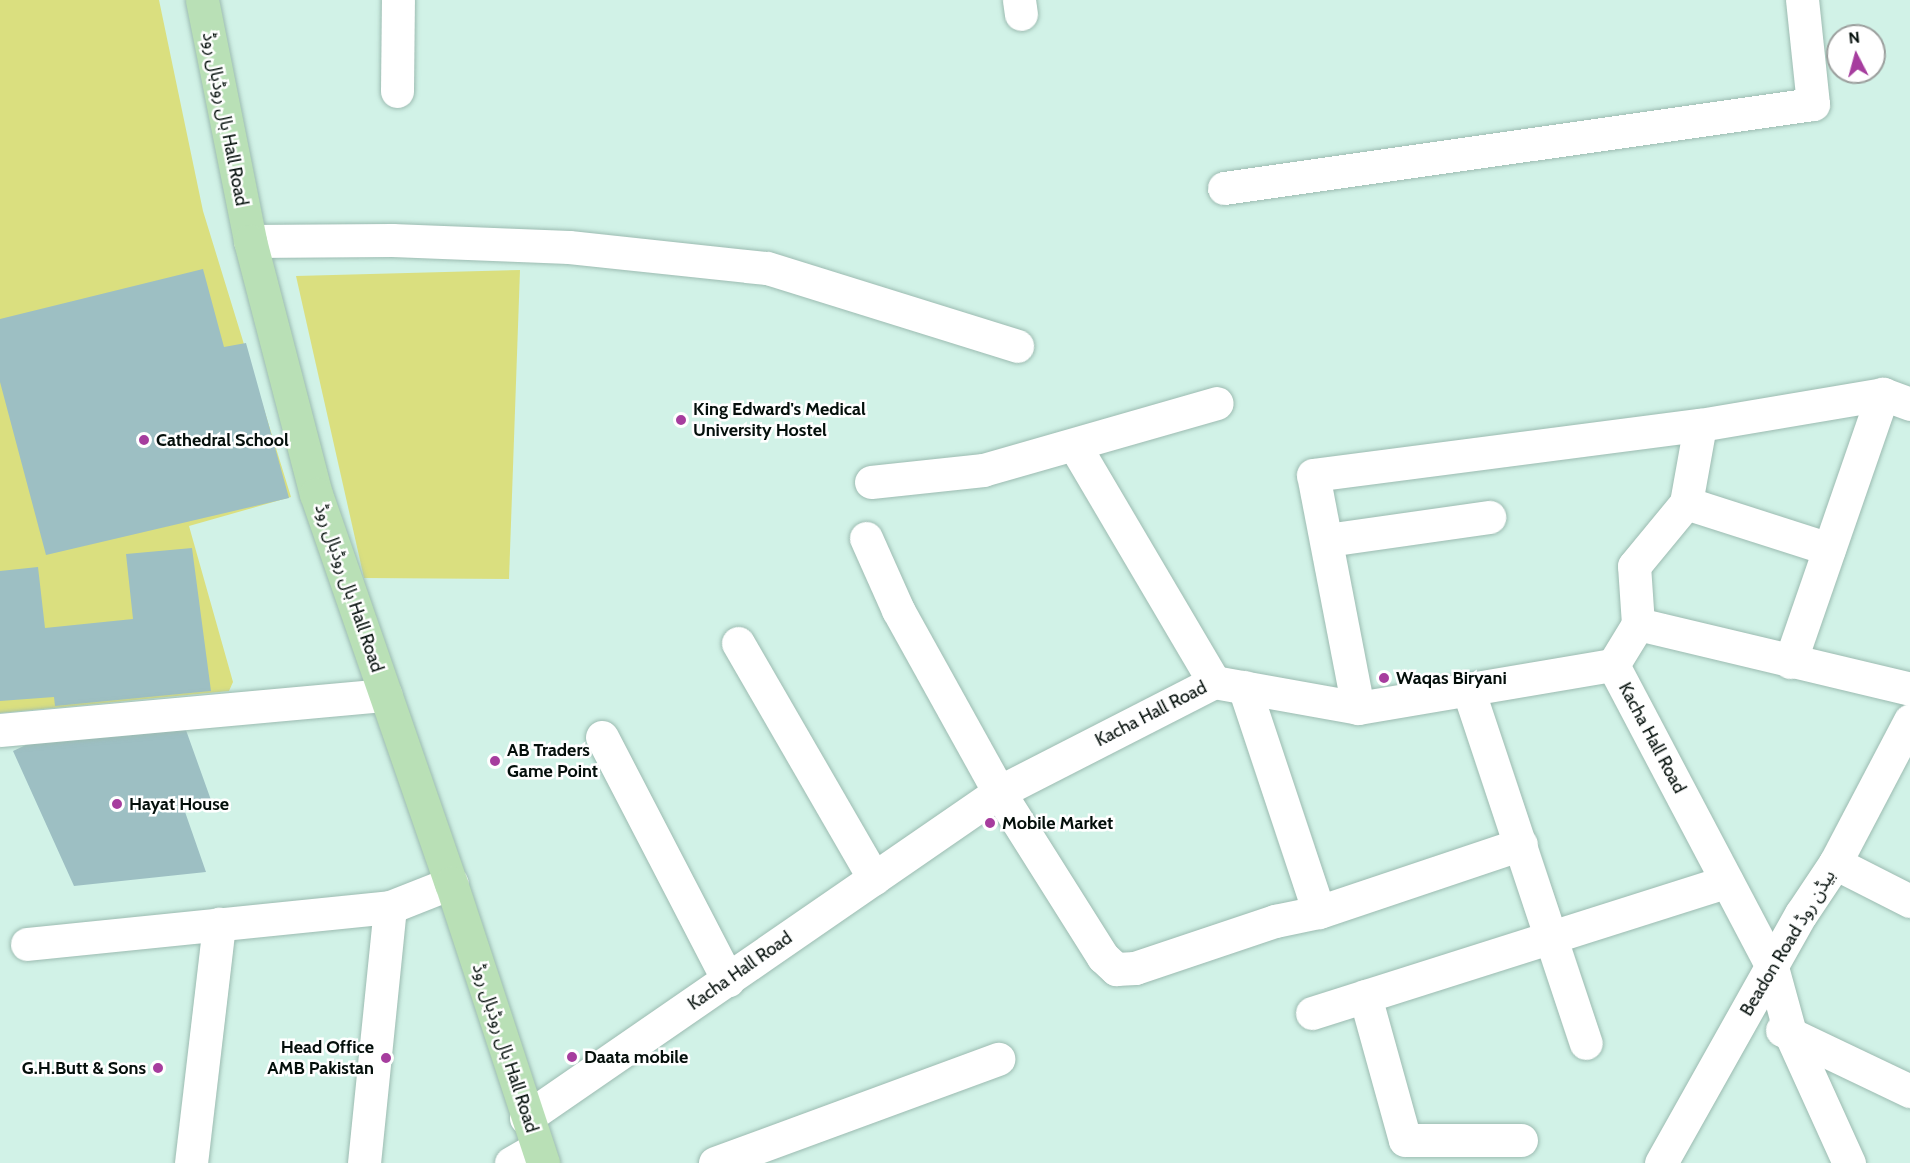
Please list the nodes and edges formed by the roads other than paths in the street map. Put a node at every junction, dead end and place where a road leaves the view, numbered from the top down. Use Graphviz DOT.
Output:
graph roads {
  1 [pos="202,0"];
  2 [pos="398,0"];
  3 [pos="1802,0"];
  4 [pos="398,91"];
  5 [pos="1224,188"];
  6 [pos="250,241"];
  7 [pos="1017,346"];
  8 [pos="1897,399"];
  9 [pos="1217,403"];
  10 [pos="1700,425"];
  11 [pos="1075,446"];
  12 [pos="871,482"];
  13 [pos="1686,503"];
  14 [pos="1489,517"];
  15 [pos="866,538"];
  16 [pos="1327,540"];
  17 [pos="1829,549"];
  18 [pos="1638,624"];
  19 [pos="738,643"];
  20 [pos="1790,662"];
  21 [pos="1613,665"];
  22 [pos="1229,684"];
  23 [pos="1468,689"];
  24 [pos="1910,689"];
  25 [pos="386,695"];
  26 [pos="1358,708"];
  27 [pos="1910,720"];
  28 [pos="0,729"];
  29 [pos="602,737"];
  30 [pos="999,792"];
  31 [pos="1521,844"];
  32 [pos="1835,863"];
  33 [pos="874,879"];
  34 [pos="1727,881"];
  35 [pos="451,883"];
  36 [pos="1910,901"];
  37 [pos="390,907"];
  38 [pos="1319,912"];
  39 [pos="219,924"];
  40 [pos="1551,937"];
  41 [pos="27,944"];
  42 [pos="1772,967"];
  43 [pos="728,980"];
  44 [pos="1365,996"];
  45 [pos="1312,1013"];
  46 [pos="1746,1013"];
  47 [pos="1790,1034"];
  48 [pos="1586,1042"];
  49 [pos="998,1059"];
  50 [pos="1910,1091"];
  51 [pos="1521,1140"];
  52 [pos="529,1148"];
  53 [pos="723,1162"];
  54 [pos="191,1163"];
  55 [pos="364,1163"];
  56 [pos="1661,1163"];
  57 [pos="1849,1163"];
  1 -- 6 [label="main road, ہال روڈہال روڈ Hall Road"];
  2 -- 4 [label="street"];
  3 -- 5 [label="street"];
  6 -- 7 [label="street"];
  6 -- 25 [label="main road, ہال روڈہال روڈ Hall Road"];
  8 -- 10 [label="street"];
  8 -- 17 [label="street"];
  9 -- 11 [label="street"];
  10 -- 13 [label="street"];
  10 -- 16 [label="street"];
  11 -- 12 [label="street"];
  11 -- 22 [label="street"];
  13 -- 17 [label="street"];
  13 -- 18 [label="street"];
  14 -- 16 [label="street"];
  15 -- 30 [label="street"];
  16 -- 26 [label="street"];
  17 -- 20 [label="street"];
  18 -- 20 [label="street"];
  18 -- 21 [label="street"];
  19 -- 33 [label="street"];
  20 -- 24 [label="street"];
  21 -- 23 [label="street, Kacha Hall Road"];
  21 -- 34 [label="street, Kacha Hall Road"];
  22 -- 26 [label="street, Kacha Hall Road"];
  22 -- 30 [label="street, Kacha Hall Road"];
  22 -- 38 [label="street"];
  23 -- 26 [label="street, Kacha Hall Road"];
  23 -- 31 [label="street"];
  25 -- 28 [label="street"];
  25 -- 35 [label="main road, ہال روڈہال روڈ Hall Road"];
  27 -- 32 [label="street, Beadon Road بیڈن روڈ"];
  29 -- 43 [label="street"];
  30 -- 33 [label="street, Kacha Hall Road"];
  30 -- 38 [label="street"];
  31 -- 38 [label="street"];
  31 -- 40 [label="street"];
  32 -- 36 [label="street"];
  32 -- 42 [label="street, Beadon Road بیڈن روڈ"];
  33 -- 43 [label="street, Kacha Hall Road"];
  34 -- 40 [label="street"];
  34 -- 42 [label="street, Kacha Hall Road"];
  35 -- 37 [label="street"];
  35 -- 52 [label="main road, ہال روڈہال روڈ Hall Road"];
  37 -- 39 [label="street"];
  37 -- 55 [label="street"];
  39 -- 41 [label="street"];
  39 -- 54 [label="street"];
  40 -- 44 [label="street"];
  40 -- 48 [label="street"];
  42 -- 46 [label="street, Beadon Road بیڈن روڈ"];
  42 -- 47 [label="street, Kacha Hall Road"];
  43 -- 52 [label="street, Kacha Hall Road"];
  44 -- 45 [label="street"];
  44 -- 51 [label="street"];
  46 -- 47 [label="street"];
  46 -- 56 [label="street, Beadon Road بیڈن روڈ"];
  47 -- 50 [label="street"];
  47 -- 57 [label="street, Kacha Hall Road"];
  49 -- 53 [label="street"];
}
